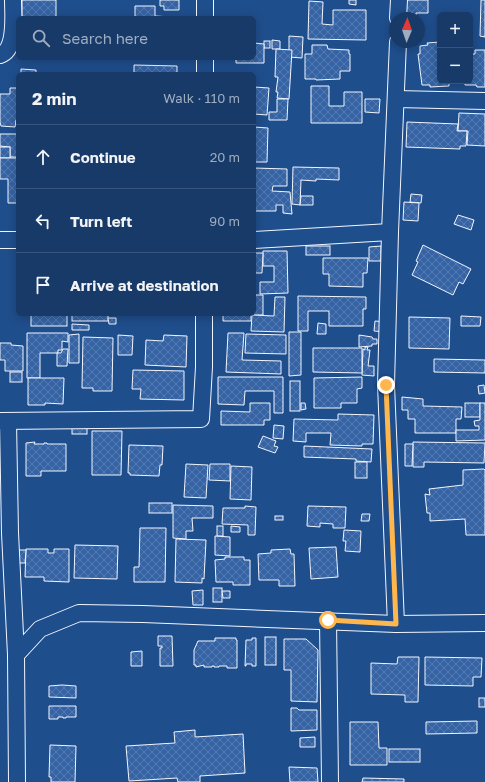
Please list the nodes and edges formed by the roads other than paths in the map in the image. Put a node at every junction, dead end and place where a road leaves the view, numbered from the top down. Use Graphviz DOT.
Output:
graph roads {
  1 [pos="13,0"];
  2 [pos="205,0"];
  3 [pos="399,0"];
  4 [pos="398,12"];
  5 [pos="205,16"];
  6 [pos="398,48"];
  7 [pos="0,55"];
  8 [pos="205,60"];
  9 [pos="206,72"];
  10 [pos="396,99"];
  11 [pos="485,101"];
  12 [pos="390,232"];
  13 [pos="0,240"];
  14 [pos="16,240"];
  15 [pos="256,240"];
  16 [pos="204,316"];
  17 [pos="4,421"];
  18 [pos="328,620"];
  19 [pos="485,623"];
  20 [pos="396,624"];
  21 [pos="16,655"];
  22 [pos="17,782"];
  23 [pos="330,782"];
  1 -- 7 [label="street"];
  2 -- 5 [label="street"];
  3 -- 4 [label="street"];
  6 -- 10 [label="street"];
  8 -- 9 [label="street"];
  10 -- 11 [label="street"];
  10 -- 12 [label="street"];
  12 -- 15 [label="street"];
  12 -- 20 [label="street"];
  13 -- 14 [label="street"];
  16 -- 17 [label="street"];
  17 -- 21 [label="street"];
  18 -- 20 [label="street"];
  18 -- 21 [label="street"];
  18 -- 23 [label="street"];
  19 -- 20 [label="street"];
  21 -- 22 [label="street"];
}
